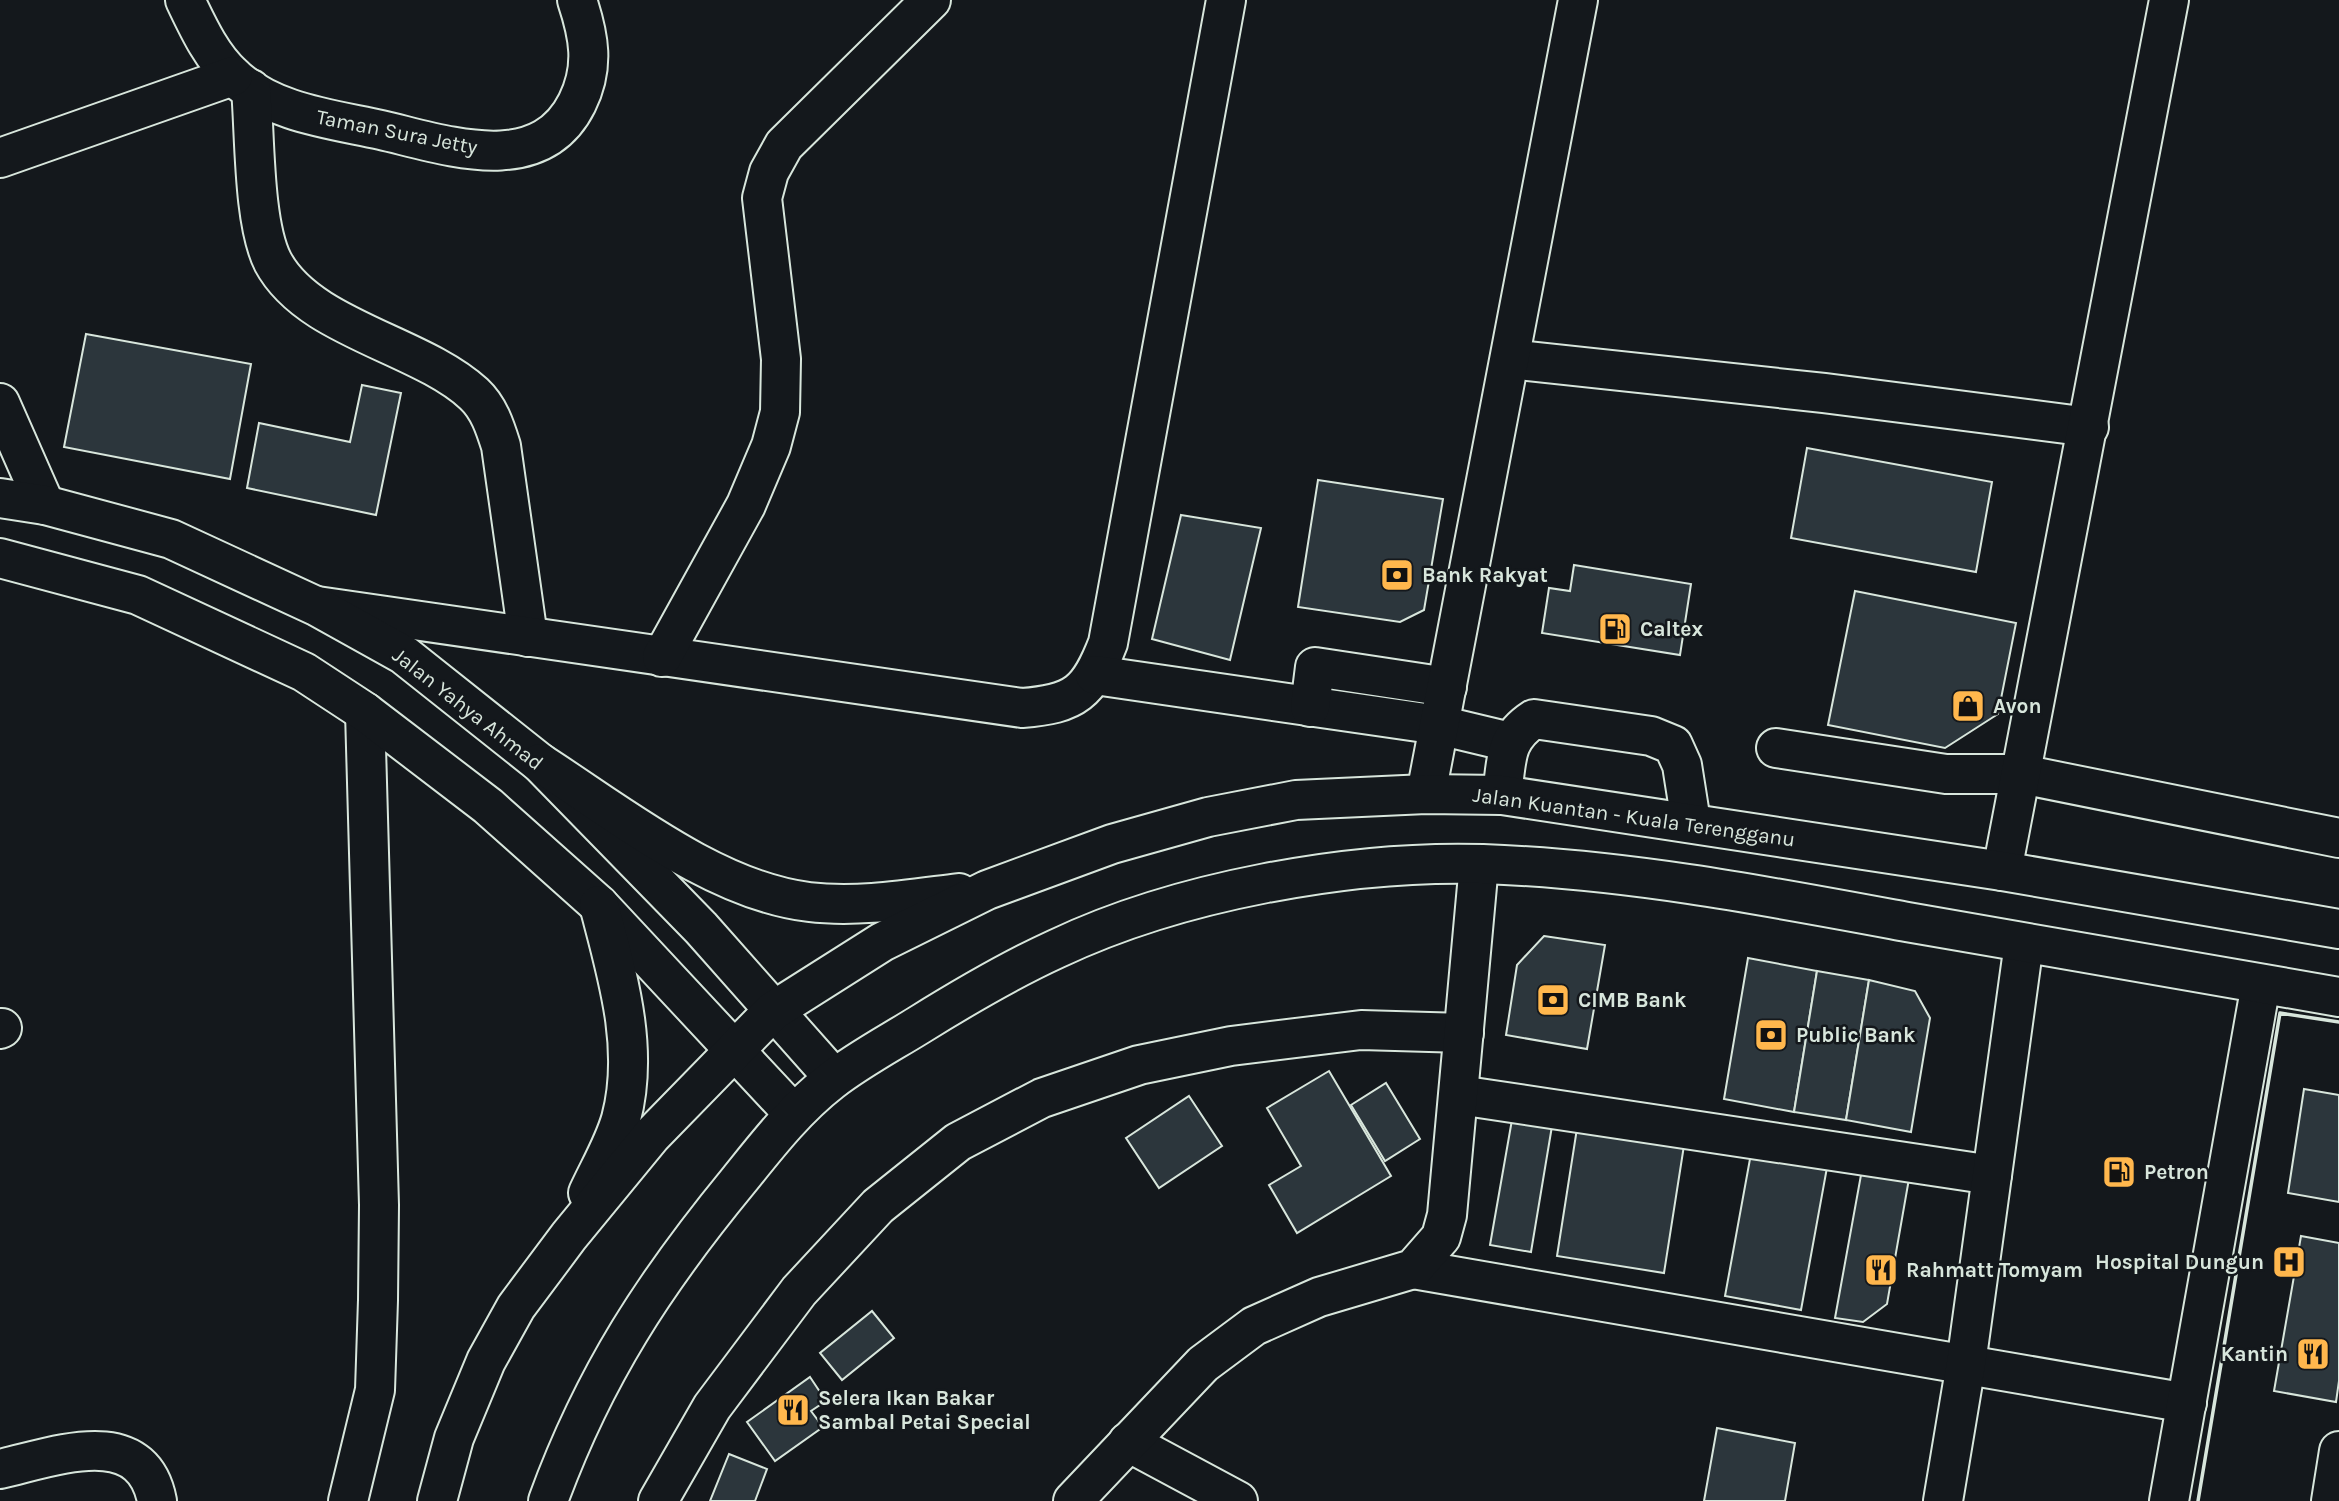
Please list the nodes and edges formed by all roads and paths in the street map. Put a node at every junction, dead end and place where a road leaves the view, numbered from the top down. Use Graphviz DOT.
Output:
graph roads {
  1 [pos="186,0"];
  2 [pos="577,0"];
  3 [pos="931,0"];
  4 [pos="1226,0"];
  5 [pos="1578,0"];
  6 [pos="2169,0"];
  7 [pos="242,83"];
  8 [pos="0,158"];
  9 [pos="1510,359"];
  10 [pos="0,403"];
  11 [pos="2089,428"];
  12 [pos="0,498"];
  13 [pos="45,505"];
  14 [pos="4,564"];
  15 [pos="316,606"];
  16 [pos="528,638"];
  17 [pos="662,657"];
  18 [pos="1095,675"];
  19 [pos="1447,687"];
  20 [pos="1310,707"];
  21 [pos="365,712"];
  22 [pos="1439,725"];
  23 [pos="1510,742"];
  24 [pos="1776,748"];
  25 [pos="540,763"];
  26 [pos="2021,774"];
  27 [pos="1426,794"];
  28 [pos="1502,795"];
  29 [pos="1691,821"];
  30 [pos="2339,838"];
  31 [pos="1479,864"];
  32 [pos="2002,871"];
  33 [pos="987,890"];
  34 [pos="599,905"];
  35 [pos="2339,929"];
  36 [pos="2024,943"];
  37 [pos="2261,984"];
  38 [pos="2339,997"];
  39 [pos="774,1011"];
  40 [pos="1464,1033"];
  41 [pos="733,1053"];
  42 [pos="834,1078"];
  43 [pos="1459,1095"];
  44 [pos="793,1113"];
  45 [pos="1992,1175"];
  46 [pos="569,1236"];
  47 [pos="1413,1269"];
  48 [pos="1966,1364"];
  49 [pos="2186,1403"];
  50 [pos="1128,1443"];
  51 [pos="2339,1451"];
  52 [pos="0,1469"];
  53 [pos="157,1501"];
  54 [pos="348,1501"];
  55 [pos="437,1501"];
  56 [pos="548,1501"];
  57 [pos="658,1501"];
  58 [pos="1073,1501"];
  59 [pos="1238,1501"];
  60 [pos="1943,1501"];
  61 [pos="2169,1501"];
  62 [pos="2331,1501"];
  1 -- 7 [label="main road, Taman Sura Jetty"];
  2 -- 7 [label="main road, Taman Sura Jetty"];
  3 -- 17 [label="main road"];
  4 -- 18 [label="main road"];
  5 -- 9 [label="main road"];
  6 -- 11 [label="main road"];
  7 -- 8 [label="main road"];
  7 -- 16 [label="main road"];
  9 -- 11 [label="main road"];
  9 -- 19 [label="main road"];
  10 -- 13 [label="main road"];
  11 -- 26 [label="main road"];
  12 -- 13 [label="main road, Jalan Yahya Ahmad"];
  13 -- 15 [label="main road, Jalan Yahya Ahmad"];
  14 -- 21 [label="main road"];
  15 -- 16 [label="main road"];
  15 -- 25 [label="main road, Jalan Yahya Ahmad"];
  16 -- 17 [label="main road"];
  17 -- 18 [label="main road"];
  18 -- 20 [label="main road"];
  19 -- 20 [label="main road"];
  19 -- 22 [label="main road"];
  20 -- 22 [label="main road"];
  21 -- 34 [label="main road"];
  21 -- 54 [label="main road"];
  22 -- 23 [label="main road"];
  22 -- 27 [label="main road"];
  23 -- 28 [label="main road"];
  23 -- 29 [label="main road"];
  24 -- 26 [label="main road"];
  25 -- 33 [label="main road"];
  25 -- 39 [label="main road, Jalan Yahya Ahmad"];
  26 -- 30 [label="main road"];
  26 -- 32 [label="main road"];
  27 -- 28 [label="main road, Jalan Kuantan - Kuala Terengganu"];
  27 -- 33 [label="main road, Jalan Kuantan - Kuala Terengganu"];
  28 -- 29 [label="main road, Jalan Kuantan - Kuala Terengganu"];
  29 -- 32 [label="main road, Jalan Kuantan - Kuala Terengganu"];
  31 -- 36 [label="main road"];
  31 -- 40 [label="main road"];
  31 -- 42 [label="main road"];
  32 -- 35 [label="main road, Jalan Kuantan - Kuala Terengganu"];
  33 -- 39 [label="main road, Jalan Kuantan - Kuala Terengganu"];
  34 -- 41 [label="main road"];
  34 -- 46 [label="main road"];
  36 -- 37 [label="main road"];
  36 -- 45 [label="main road"];
  37 -- 38 [label="main road"];
  37 -- 49 [label="main road"];
  39 -- 41 [label="main road, Jalan Kuantan - Kuala Terengganu"];
  39 -- 42 [label="main road, Jalan Yahya Ahmad"];
  40 -- 43 [label="main road"];
  40 -- 57 [label="main road"];
  41 -- 44 [label="main road"];
  41 -- 46 [label="main road, Jalan Kuantan - Kuala Terengganu"];
  42 -- 44 [label="main road"];
  43 -- 45 [label="main road"];
  43 -- 47 [label="main road"];
  44 -- 56 [label="main road"];
  45 -- 48 [label="main road"];
  46 -- 55 [label="main road, Jalan Kuantan - Kuala Terengganu"];
  47 -- 48 [label="main road"];
  47 -- 50 [label="main road"];
  48 -- 49 [label="main road"];
  48 -- 60 [label="main road"];
  49 -- 61 [label="main road"];
  50 -- 58 [label="main road"];
  50 -- 59 [label="main road"];
  51 -- 62 [label="main road"];
  52 -- 53 [label="main road"];
}
